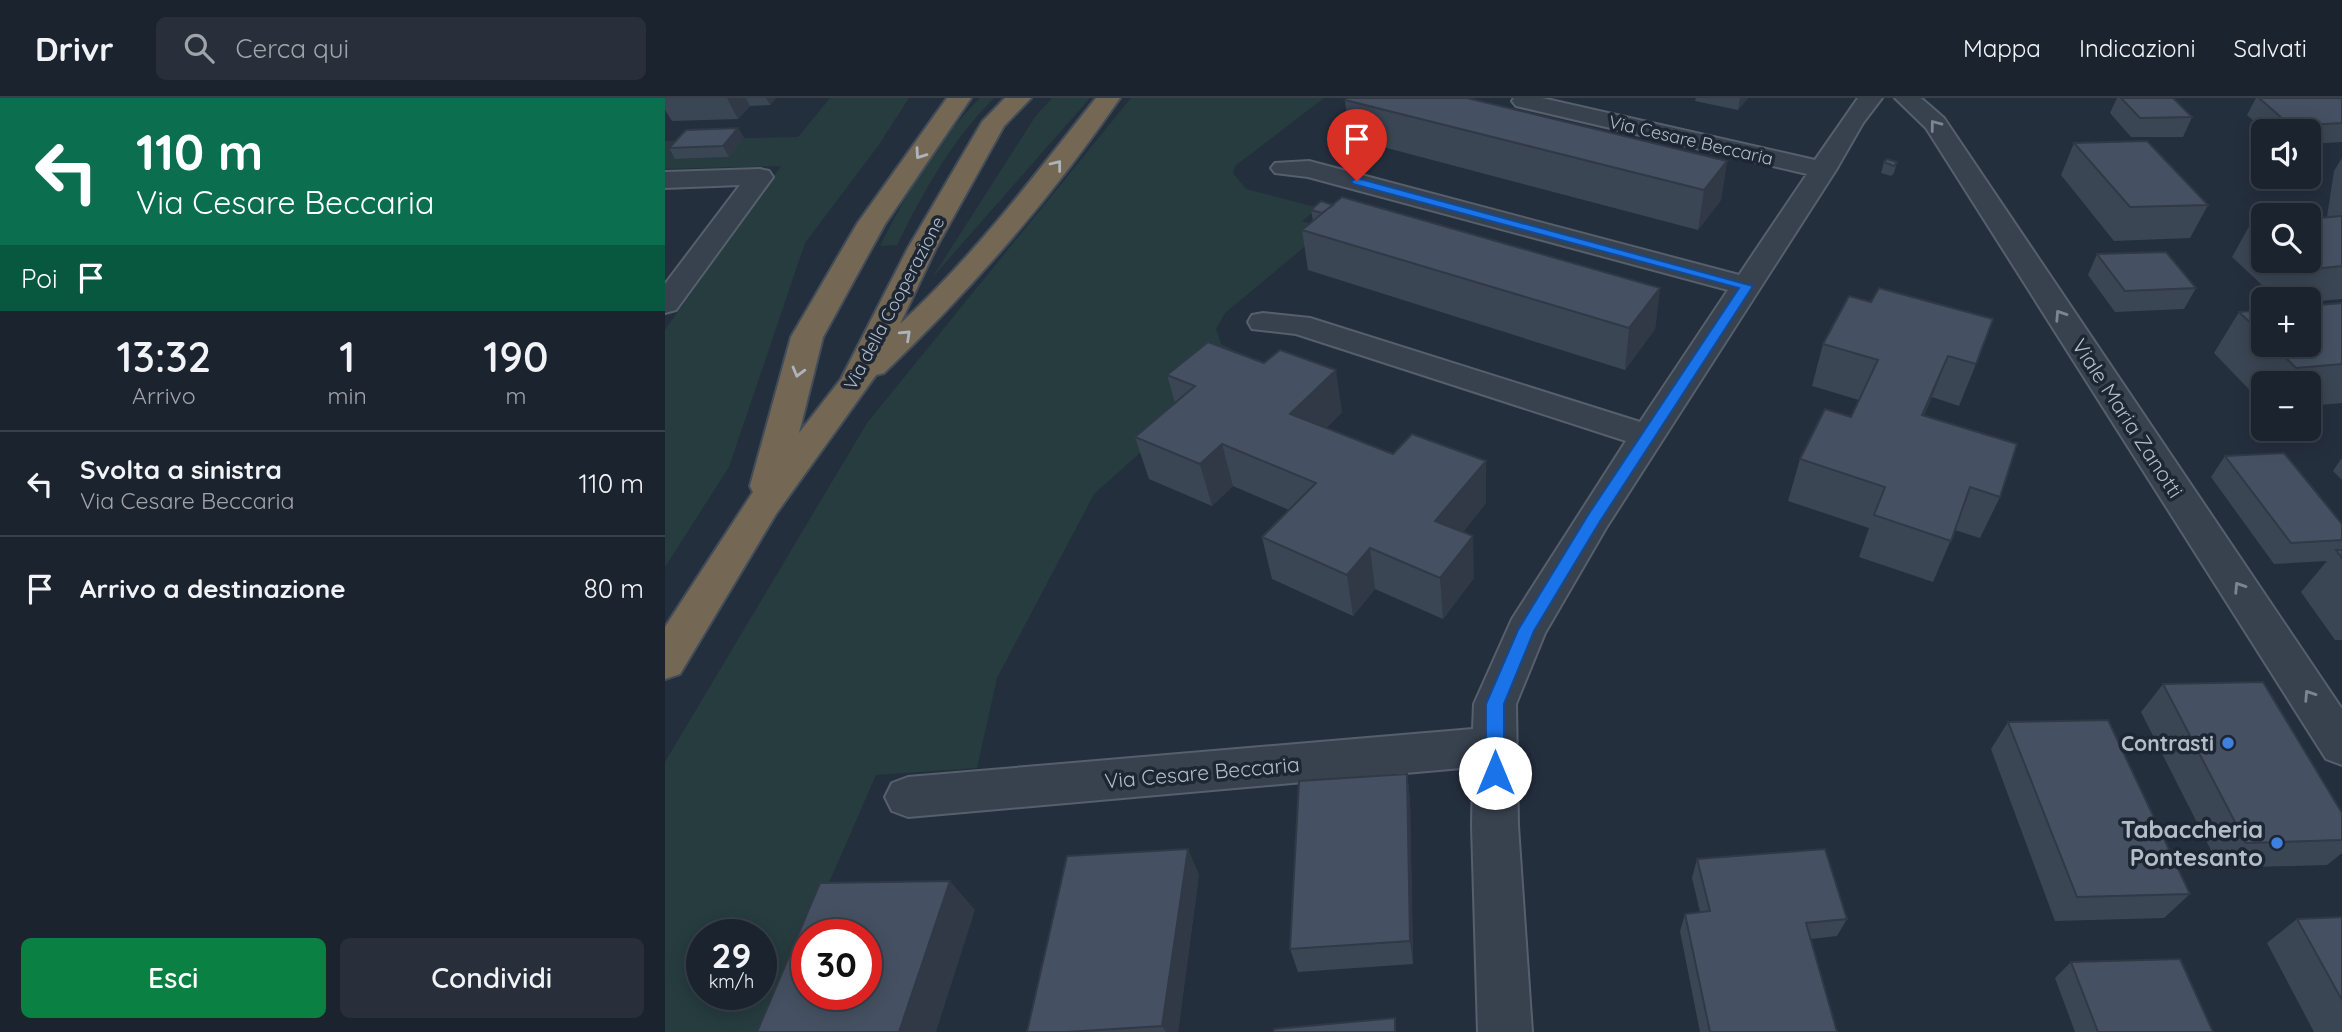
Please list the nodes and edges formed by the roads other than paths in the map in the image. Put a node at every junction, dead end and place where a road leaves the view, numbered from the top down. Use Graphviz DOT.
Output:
graph roads {
  1 [pos="928,98"];
  2 [pos="959,98"];
  3 [pos="1019,98"];
  4 [pos="1108,98"];
  5 [pos="1527,98"];
  6 [pos="1870,98"];
  7 [pos="1901,98"];
  8 [pos="1907,98"];
  9 [pos="889,153"];
  10 [pos="1284,168"];
  11 [pos="1823,170"];
  12 [pos="665,180"];
  13 [pos="838,232"];
  14 [pos="1747,286"];
  15 [pos="665,304"];
  16 [pos="1263,322"];
  17 [pos="807,337"];
  18 [pos="856,382"];
  19 [pos="1649,436"];
  20 [pos="763,505"];
  21 [pos="665,662"];
  22 [pos="1495,746"];
  23 [pos="2342,746"];
  24 [pos="908,797"];
  25 [pos="1505,1032"];
  1 -- 9 [label="highway"];
  2 -- 17 [label="highway, Via della Cooperazione, one-way"];
  3 -- 18 [label="highway, Via della Cooperazione"];
  18 -- 4 [label="highway, one-way"];
  5 -- 11 [label="street, Via Cesare Beccaria"];
  6 -- 7 [label="street"];
  6 -- 11 [label="street"];
  23 -- 8 [label="street, Viale Maria Zanotti, one-way"];
  10 -- 14 [label="street"];
  11 -- 14 [label="street"];
  12 -- 15 [label="street"];
  13 -- 17 [label="highway"];
  14 -- 19 [label="street"];
  16 -- 19 [label="street"];
  17 -- 20 [label="highway, Via della Cooperazione, one-way"];
  18 -- 20 [label="highway, Via della Cooperazione"];
  19 -- 22 [label="street"];
  20 -- 21 [label="highway, Via della Cooperazione"];
  22 -- 24 [label="street, Via Cesare Beccaria"];
  22 -- 25 [label="street"];
}
